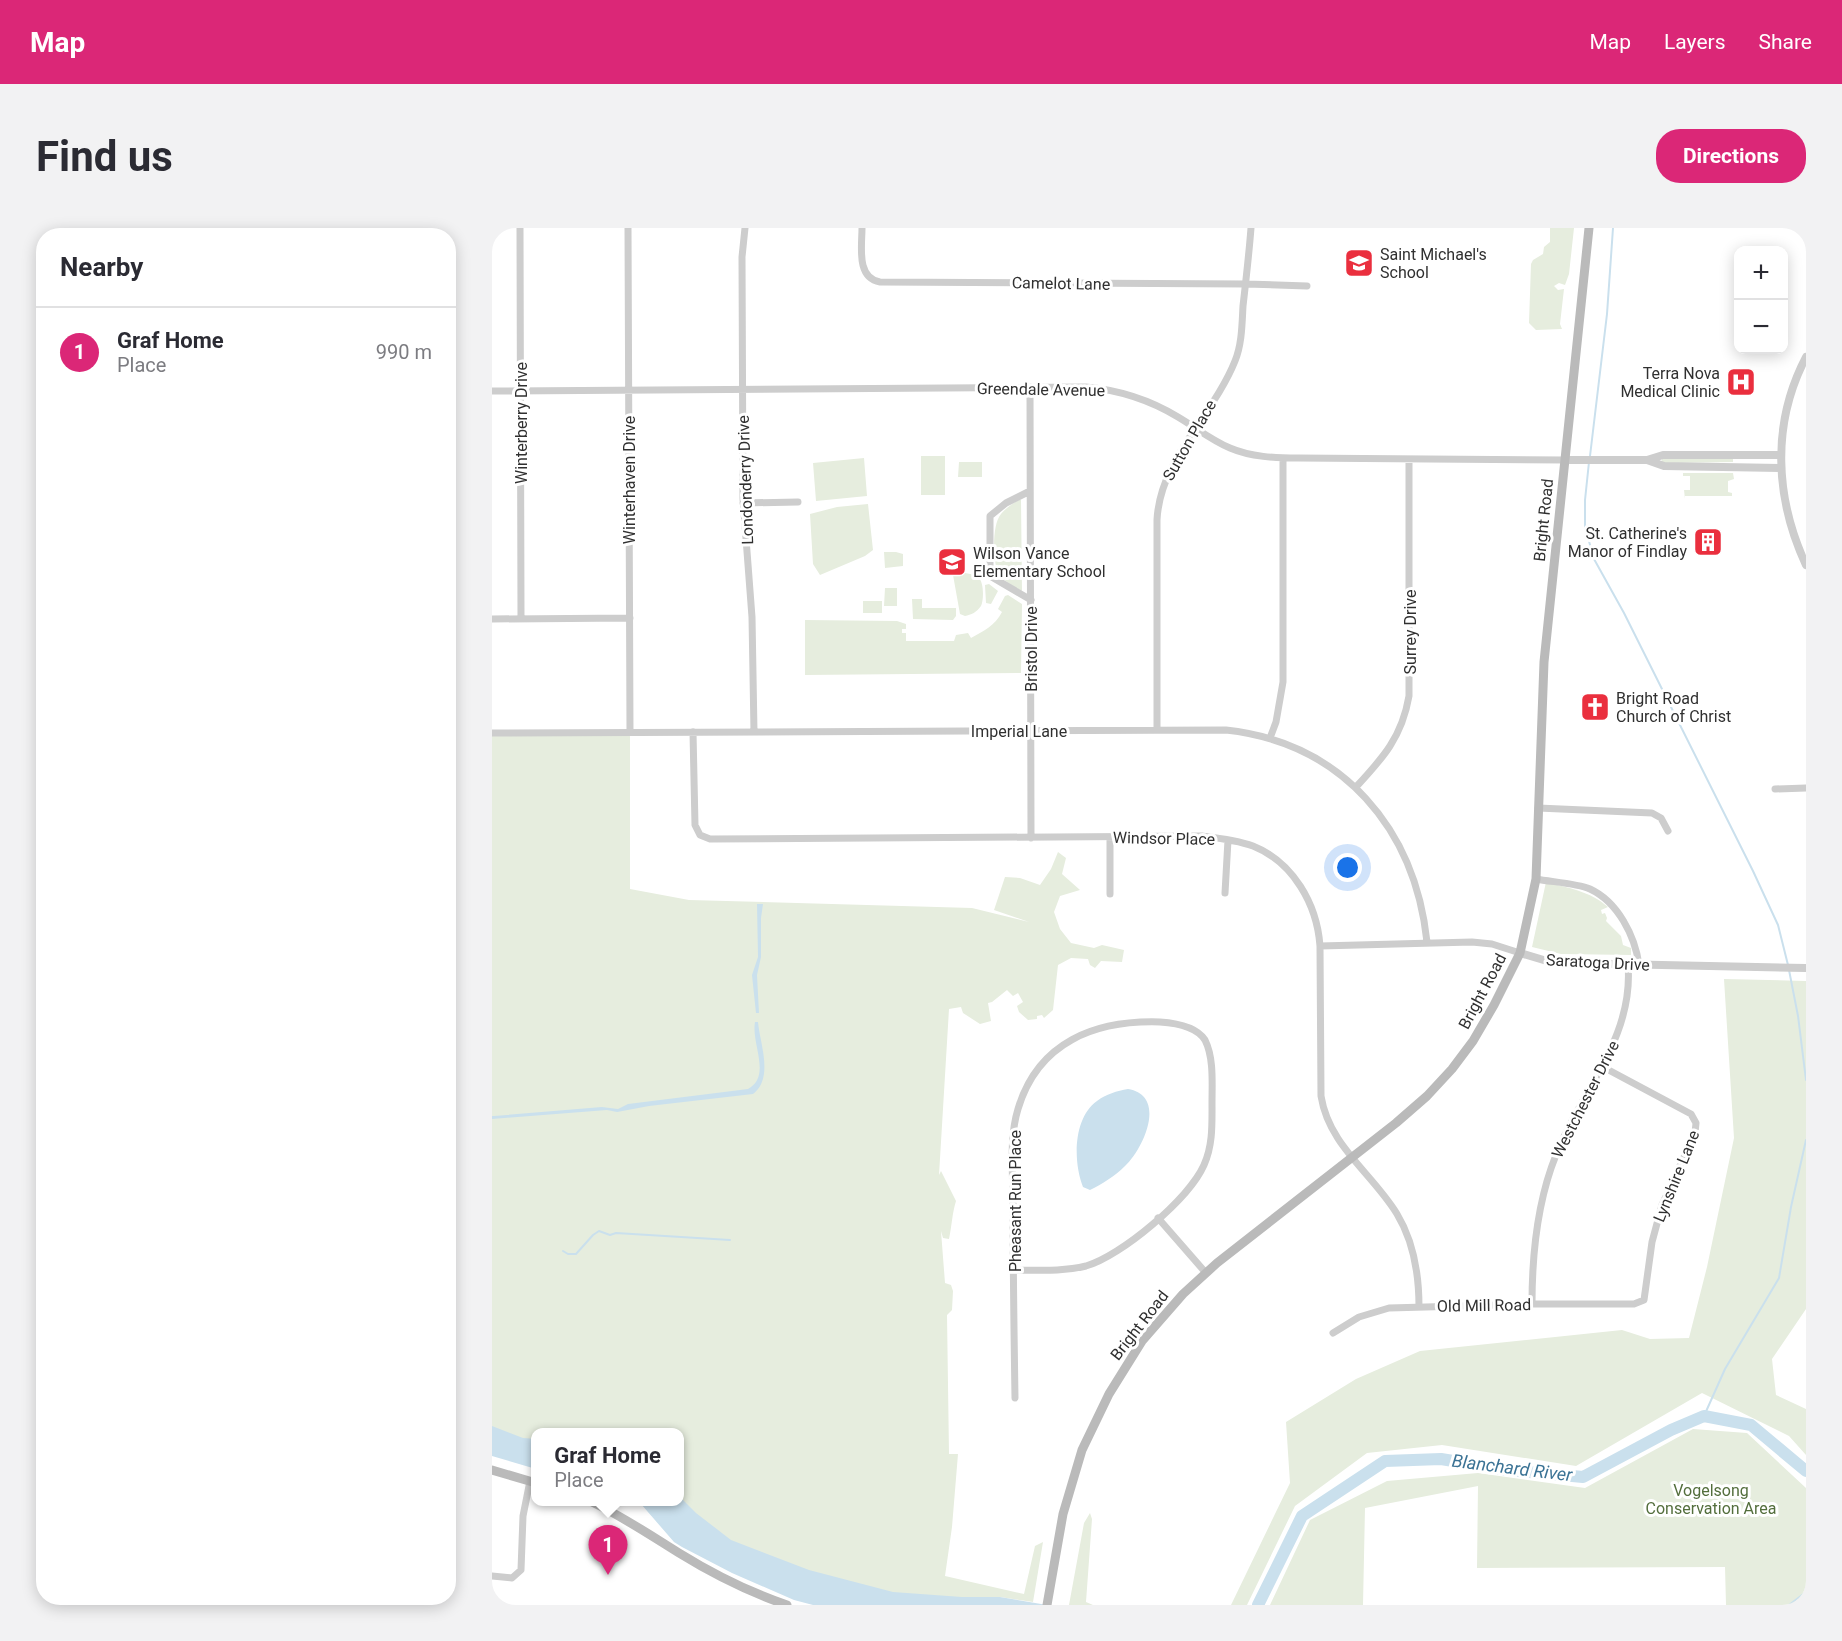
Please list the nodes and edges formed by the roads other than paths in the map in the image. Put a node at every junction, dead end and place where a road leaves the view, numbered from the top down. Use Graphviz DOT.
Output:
graph roads {
  1 [pos="520,228"];
  2 [pos="628,228"];
  3 [pos="745,228"];
  4 [pos="862,228"];
  5 [pos="1251,228"];
  6 [pos="1589,228"];
  7 [pos="1246,284"];
  8 [pos="1306,286"];
  9 [pos="1806,357"];
  10 [pos="1030,387"];
  11 [pos="742,390"];
  12 [pos="492,391"];
  13 [pos="520,391"];
  14 [pos="628,391"];
  15 [pos="1196,428"];
  16 [pos="1780,455"];
  17 [pos="1283,458"];
  18 [pos="1409,459"];
  19 [pos="1565,460"];
  20 [pos="1647,460"];
  21 [pos="1780,468"];
  22 [pos="1030,491"];
  23 [pos="798,502"];
  24 [pos="743,503"];
  25 [pos="1806,565"];
  26 [pos="1031,600"];
  27 [pos="630,618"];
  28 [pos="492,619"];
  29 [pos="521,619"];
  30 [pos="1157,730"];
  31 [pos="1031,731"];
  32 [pos="630,732"];
  33 [pos="693,732"];
  34 [pos="754,732"];
  35 [pos="492,733"];
  36 [pos="1270,738"];
  37 [pos="1356,788"];
  38 [pos="1806,788"];
  39 [pos="1775,789"];
  40 [pos="1538,808"];
  41 [pos="1668,831"];
  42 [pos="1110,837"];
  43 [pos="1031,838"];
  44 [pos="1228,840"];
  45 [pos="1536,879"];
  46 [pos="1225,893"];
  47 [pos="1110,894"];
  48 [pos="1428,942"];
  49 [pos="1320,946"];
  50 [pos="1520,953"];
  51 [pos="1628,964"];
  52 [pos="1639,965"];
  53 [pos="1802,968"];
  54 [pos="1603,1067"];
  55 [pos="1352,1158"];
  56 [pos="1158,1218"];
  57 [pos="1014,1270"];
  58 [pos="1206,1273"];
  59 [pos="1642,1302"];
  60 [pos="1532,1304"];
  61 [pos="1419,1306"];
  62 [pos="1333,1333"];
  63 [pos="1015,1398"];
  64 [pos="492,1470"];
  65 [pos="531,1481"];
  66 [pos="531,1489"];
  67 [pos="600,1506"];
  68 [pos="492,1576"];
  69 [pos="787,1605"];
  70 [pos="1047,1605"];
  1 -- 13 [label="street, Winterberry Drive"];
  2 -- 14 [label="street, Winterhaven Drive"];
  3 -- 11 [label="street, Londonderry Drive"];
  4 -- 7 [label="street, Camelot Lane"];
  5 -- 7 [label="street, Sutton Place"];
  6 -- 19 [label="main road, Bright Road"];
  7 -- 8 [label="street, Camelot Lane"];
  7 -- 15 [label="street, Sutton Place"];
  9 -- 16 [label="street"];
  10 -- 11 [label="street, Greendale Avenue"];
  10 -- 15 [label="street, Greendale Avenue"];
  10 -- 22 [label="street, Bristol Drive"];
  11 -- 14 [label="street, Greendale Avenue"];
  11 -- 24 [label="street, Londonderry Drive"];
  12 -- 13 [label="street, Greendale Avenue"];
  13 -- 14 [label="street, Greendale Avenue"];
  13 -- 29 [label="street, Winterberry Drive"];
  14 -- 27 [label="street, Winterhaven Drive"];
  15 -- 17 [label="street, Greendale Avenue"];
  15 -- 30 [label="street, Sutton Place"];
  16 -- 20 [label="street, Greendale Avenue"];
  16 -- 21 [label="street"];
  17 -- 18 [label="street, Greendale Avenue"];
  17 -- 36 [label="street"];
  18 -- 19 [label="street, Greendale Avenue"];
  18 -- 37 [label="street, Surrey Drive"];
  19 -- 20 [label="street, Greendale Avenue"];
  19 -- 40 [label="main road, Bright Road"];
  20 -- 21 [label="street, Greendale Avenue"];
  21 -- 25 [label="street"];
  22 -- 26 [label="street, Bristol Drive"];
  22 -- 26 [label="street"];
  23 -- 24 [label="street"];
  24 -- 34 [label="street, Londonderry Drive"];
  26 -- 31 [label="street, Bristol Drive"];
  27 -- 29 [label="street"];
  27 -- 32 [label="street, Winterhaven Drive"];
  28 -- 29 [label="street"];
  30 -- 31 [label="street, Imperial Lane"];
  30 -- 36 [label="street, Imperial Lane"];
  31 -- 34 [label="street, Imperial Lane"];
  31 -- 43 [label="street, Bristol Drive"];
  32 -- 33 [label="street, Imperial Lane"];
  32 -- 35 [label="street, Imperial Lane"];
  33 -- 34 [label="street, Imperial Lane"];
  33 -- 43 [label="street, Windsor Place"];
  36 -- 37 [label="street, Imperial Lane"];
  37 -- 48 [label="street, Imperial Lane"];
  38 -- 39 [label="street"];
  40 -- 41 [label="street"];
  40 -- 45 [label="main road, Bright Road"];
  42 -- 43 [label="street, Windsor Place"];
  42 -- 44 [label="street, Windsor Place"];
  42 -- 47 [label="street"];
  44 -- 46 [label="street"];
  44 -- 49 [label="street, Windsor Place"];
  45 -- 50 [label="main road, Bright Road"];
  45 -- 52 [label="street"];
  48 -- 49 [label="street, Saratoga Drive"];
  48 -- 50 [label="street, Saratoga Drive"];
  49 -- 55 [label="street, Windsor Place"];
  50 -- 51 [label="street, Saratoga Drive"];
  50 -- 55 [label="main road, Bright Road"];
  51 -- 52 [label="street, Saratoga Drive"];
  51 -- 54 [label="street, Westchester Drive"];
  52 -- 53 [label="street, Saratoga Drive"];
  54 -- 59 [label="street, Lynshire Lane"];
  54 -- 60 [label="street, Westchester Drive"];
  55 -- 58 [label="main road, Bright Road"];
  55 -- 61 [label="street, Windsor Place"];
  56 -- 57 [label="street, Pheasant Run Place"];
  56 -- 57 [label="street, Pheasant Run Place"];
  56 -- 58 [label="street"];
  57 -- 63 [label="street, Pheasant Run Place"];
  58 -- 70 [label="main road, Bright Road"];
  59 -- 60 [label="street, Old Mill Road"];
  60 -- 61 [label="street, Old Mill Road"];
  61 -- 62 [label="street, Old Mill Road"];
  64 -- 65 [label="main road"];
  66 -- 68 [label="street"];
  67 -- 69 [label="main road"];
}
